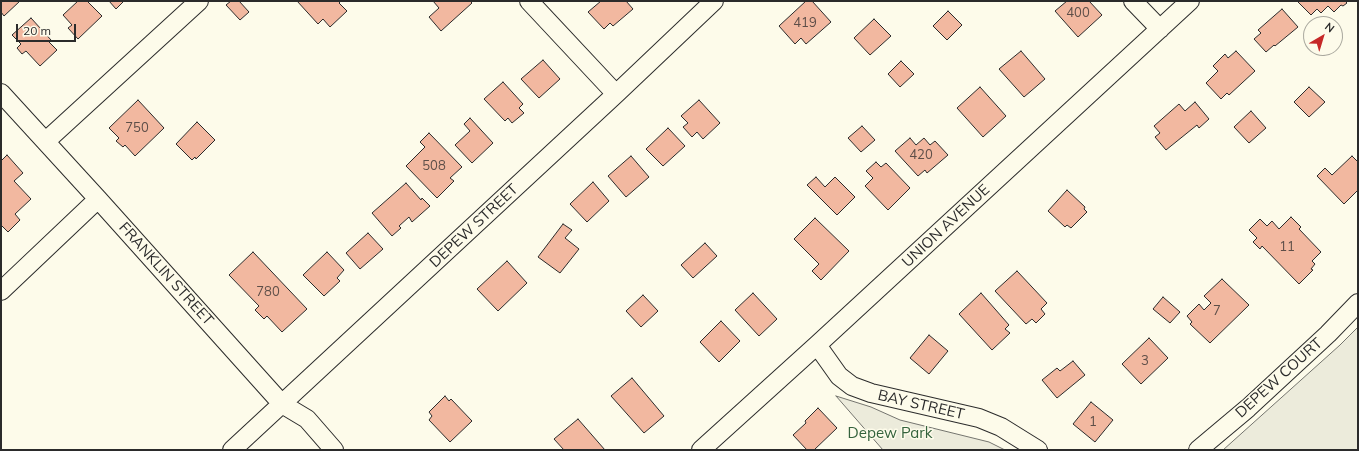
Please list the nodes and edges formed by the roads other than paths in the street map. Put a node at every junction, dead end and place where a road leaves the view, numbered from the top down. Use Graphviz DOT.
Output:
graph roads {
  1 [pos="199,1"];
  2 [pos="529,1"];
  3 [pos="714,1"];
  4 [pos="1133,1"];
  5 [pos="1190,1"];
  6 [pos="1160,29"];
  7 [pos="1,93"];
  8 [pos="616,94"];
  9 [pos="46,141"];
  10 [pos="98,199"];
  11 [pos="1,291"];
  12 [pos="1358,303"];
  13 [pos="817,345"];
  14 [pos="282,404"];
  15 [pos="232,450"];
  16 [pos="334,450"];
  17 [pos="701,450"];
  18 [pos="1038,450"];
  19 [pos="1198,450"];
  1 -- 9 [label="street"];
  2 -- 8 [label="street"];
  3 -- 8 [label="street, DEPEW STREET"];
  4 -- 6 [label="street"];
  5 -- 6 [label="street, UNION AVENUE"];
  6 -- 13 [label="street, UNION AVENUE"];
  7 -- 9 [label="street, FRANKLIN STREET"];
  8 -- 14 [label="street, DEPEW STREET"];
  9 -- 10 [label="street, FRANKLIN STREET"];
  10 -- 11 [label="street"];
  10 -- 14 [label="street, FRANKLIN STREET"];
  12 -- 19 [label="street, DEPEW COURT"];
  13 -- 17 [label="street, UNION AVENUE"];
  13 -- 18 [label="street, BAY STREET"];
  14 -- 15 [label="street, DEPEW STREET"];
  14 -- 16 [label="street, FRANKLIN STREET"];
}
